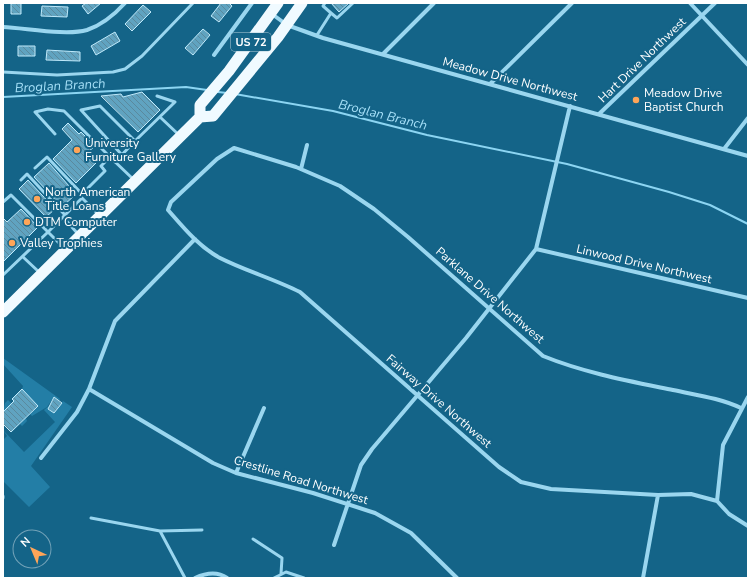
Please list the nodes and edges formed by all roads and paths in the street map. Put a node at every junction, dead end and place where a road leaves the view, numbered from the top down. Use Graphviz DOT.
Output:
graph roads {
  1 [pos="125,3"];
  2 [pos="194,3"];
  3 [pos="252,3"];
  4 [pos="278,3"];
  5 [pos="302,3"];
  6 [pos="325,3"];
  7 [pos="353,3"];
  8 [pos="434,3"];
  9 [pos="572,3"];
  10 [pos="690,3"];
  11 [pos="715,3"];
  12 [pos="271,13"];
  13 [pos="331,13"];
  14 [pos="702,16"];
  15 [pos="287,25"];
  16 [pos="3,27"];
  17 [pos="317,35"];
  18 [pos="383,54"];
  19 [pos="214,55"];
  20 [pos="748,65"];
  21 [pos="3,72"];
  22 [pos="490,84"];
  23 [pos="157,96"];
  24 [pos="570,106"];
  25 [pos="600,114"];
  26 [pos="160,117"];
  27 [pos="200,117"];
  28 [pos="748,118"];
  29 [pos="55,134"];
  30 [pos="181,137"];
  31 [pos="134,142"];
  32 [pos="307,145"];
  33 [pos="724,149"];
  34 [pos="122,155"];
  35 [pos="748,156"];
  36 [pos="110,157"];
  37 [pos="115,162"];
  38 [pos="35,168"];
  39 [pos="301,169"];
  40 [pos="21,180"];
  41 [pos="137,182"];
  42 [pos="82,196"];
  43 [pos="178,196"];
  44 [pos="3,202"];
  45 [pos="64,216"];
  46 [pos="100,217"];
  47 [pos="48,232"];
  48 [pos="81,236"];
  49 [pos="194,239"];
  50 [pos="536,249"];
  51 [pos="66,250"];
  52 [pos="23,257"];
  53 [pos="42,274"];
  54 [pos="3,275"];
  55 [pos="748,298"];
  56 [pos="489,309"];
  57 [pos="3,312"];
  58 [pos="89,389"];
  59 [pos="417,396"];
  60 [pos="748,397"];
  61 [pos="264,408"];
  62 [pos="741,408"];
  63 [pos="41,458"];
  64 [pos="236,473"];
  65 [pos="658,495"];
  66 [pos="717,501"];
  67 [pos="348,504"];
  68 [pos="91,518"];
  69 [pos="748,526"];
  70 [pos="202,530"];
  71 [pos="160,531"];
  72 [pos="253,539"];
  73 [pos="334,545"];
  74 [pos="282,574"];
  75 [pos="185,578"];
  76 [pos="195,578"];
  77 [pos="227,578"];
  78 [pos="274,578"];
  79 [pos="304,578"];
  80 [pos="457,578"];
  81 [pos="643,578"];
  1 -- 16 [label="street"];
  2 -- 21 [label="lane"];
  3 -- 19 [label="street"];
  4 -- 12 [label="highway, US 72"];
  5 -- 15 [label="highway, US 72"];
  6 -- 13 [label="lane"];
  7 -- 13 [label="lane"];
  8 -- 18 [label="street"];
  9 -- 22 [label="street"];
  10 -- 14 [label="street"];
  11 -- 14 [label="street, Hart Drive Northwest"];
  12 -- 15 [label="street, Meadow Drive Northwest"];
  12 -- 27 [label="highway, US 72"];
  13 -- 17 [label="lane"];
  14 -- 20 [label="street"];
  14 -- 25 [label="street, Hart Drive Northwest"];
  15 -- 17 [label="street, Meadow Drive Northwest"];
  15 -- 27 [label="highway, US 72"];
  17 -- 18 [label="street, Meadow Drive Northwest"];
  18 -- 22 [label="street, Meadow Drive Northwest"];
  22 -- 24 [label="street, Meadow Drive Northwest"];
  23 -- 26 [label="lane"];
  24 -- 25 [label="street, Meadow Drive Northwest"];
  24 -- 50 [label="street"];
  25 -- 33 [label="street, Meadow Drive Northwest"];
  26 -- 30 [label="lane"];
  26 -- 31 [label="lane"];
  27 -- 30 [label="highway, US 72"];
  28 -- 33 [label="street"];
  29 -- 36 [label="lane"];
  30 -- 41 [label="highway, US 72"];
  31 -- 34 [label="lane"];
  31 -- 34 [label="lane"];
  32 -- 39 [label="street"];
  33 -- 35 [label="street, Meadow Drive Northwest"];
  34 -- 37 [label="lane"];
  36 -- 37 [label="lane"];
  36 -- 42 [label="lane"];
  37 -- 41 [label="lane"];
  38 -- 42 [label="lane"];
  39 -- 43 [label="street, Parklane Drive Northwest"];
  39 -- 56 [label="street, Parklane Drive Northwest"];
  40 -- 45 [label="lane"];
  41 -- 46 [label="highway, US 72"];
  42 -- 45 [label="lane"];
  42 -- 46 [label="lane"];
  43 -- 49 [label="street, Fairway Drive Northwest"];
  44 -- 47 [label="lane"];
  45 -- 47 [label="lane"];
  45 -- 48 [label="lane"];
  46 -- 48 [label="highway, US 72"];
  47 -- 51 [label="lane"];
  47 -- 52 [label="lane"];
  48 -- 51 [label="highway, US 72"];
  49 -- 58 [label="street"];
  49 -- 59 [label="street, Fairway Drive Northwest"];
  50 -- 55 [label="street, Linwood Drive Northwest"];
  50 -- 56 [label="street"];
  51 -- 53 [label="highway, US 72"];
  52 -- 53 [label="lane"];
  52 -- 54 [label="lane"];
  53 -- 57 [label="highway, US 72"];
  56 -- 59 [label="street"];
  56 -- 62 [label="street, Parklane Drive Northwest"];
  58 -- 63 [label="street"];
  58 -- 64 [label="street, Crestline Road Northwest"];
  59 -- 65 [label="street, Fairway Drive Northwest"];
  59 -- 67 [label="street"];
  60 -- 62 [label="street"];
  61 -- 64 [label="street"];
  62 -- 66 [label="street"];
  64 -- 67 [label="street, Crestline Road Northwest"];
  65 -- 66 [label="street, Fairway Drive Northwest"];
  65 -- 81 [label="street"];
  66 -- 69 [label="street"];
  67 -- 73 [label="street"];
  67 -- 80 [label="street, Crestline Road Northwest"];
  68 -- 71 [label="lane"];
  70 -- 71 [label="lane"];
  71 -- 75 [label="lane"];
  72 -- 74 [label="lane"];
  74 -- 78 [label="lane"];
  74 -- 79 [label="lane"];
  76 -- 77 [label="street"];
}
